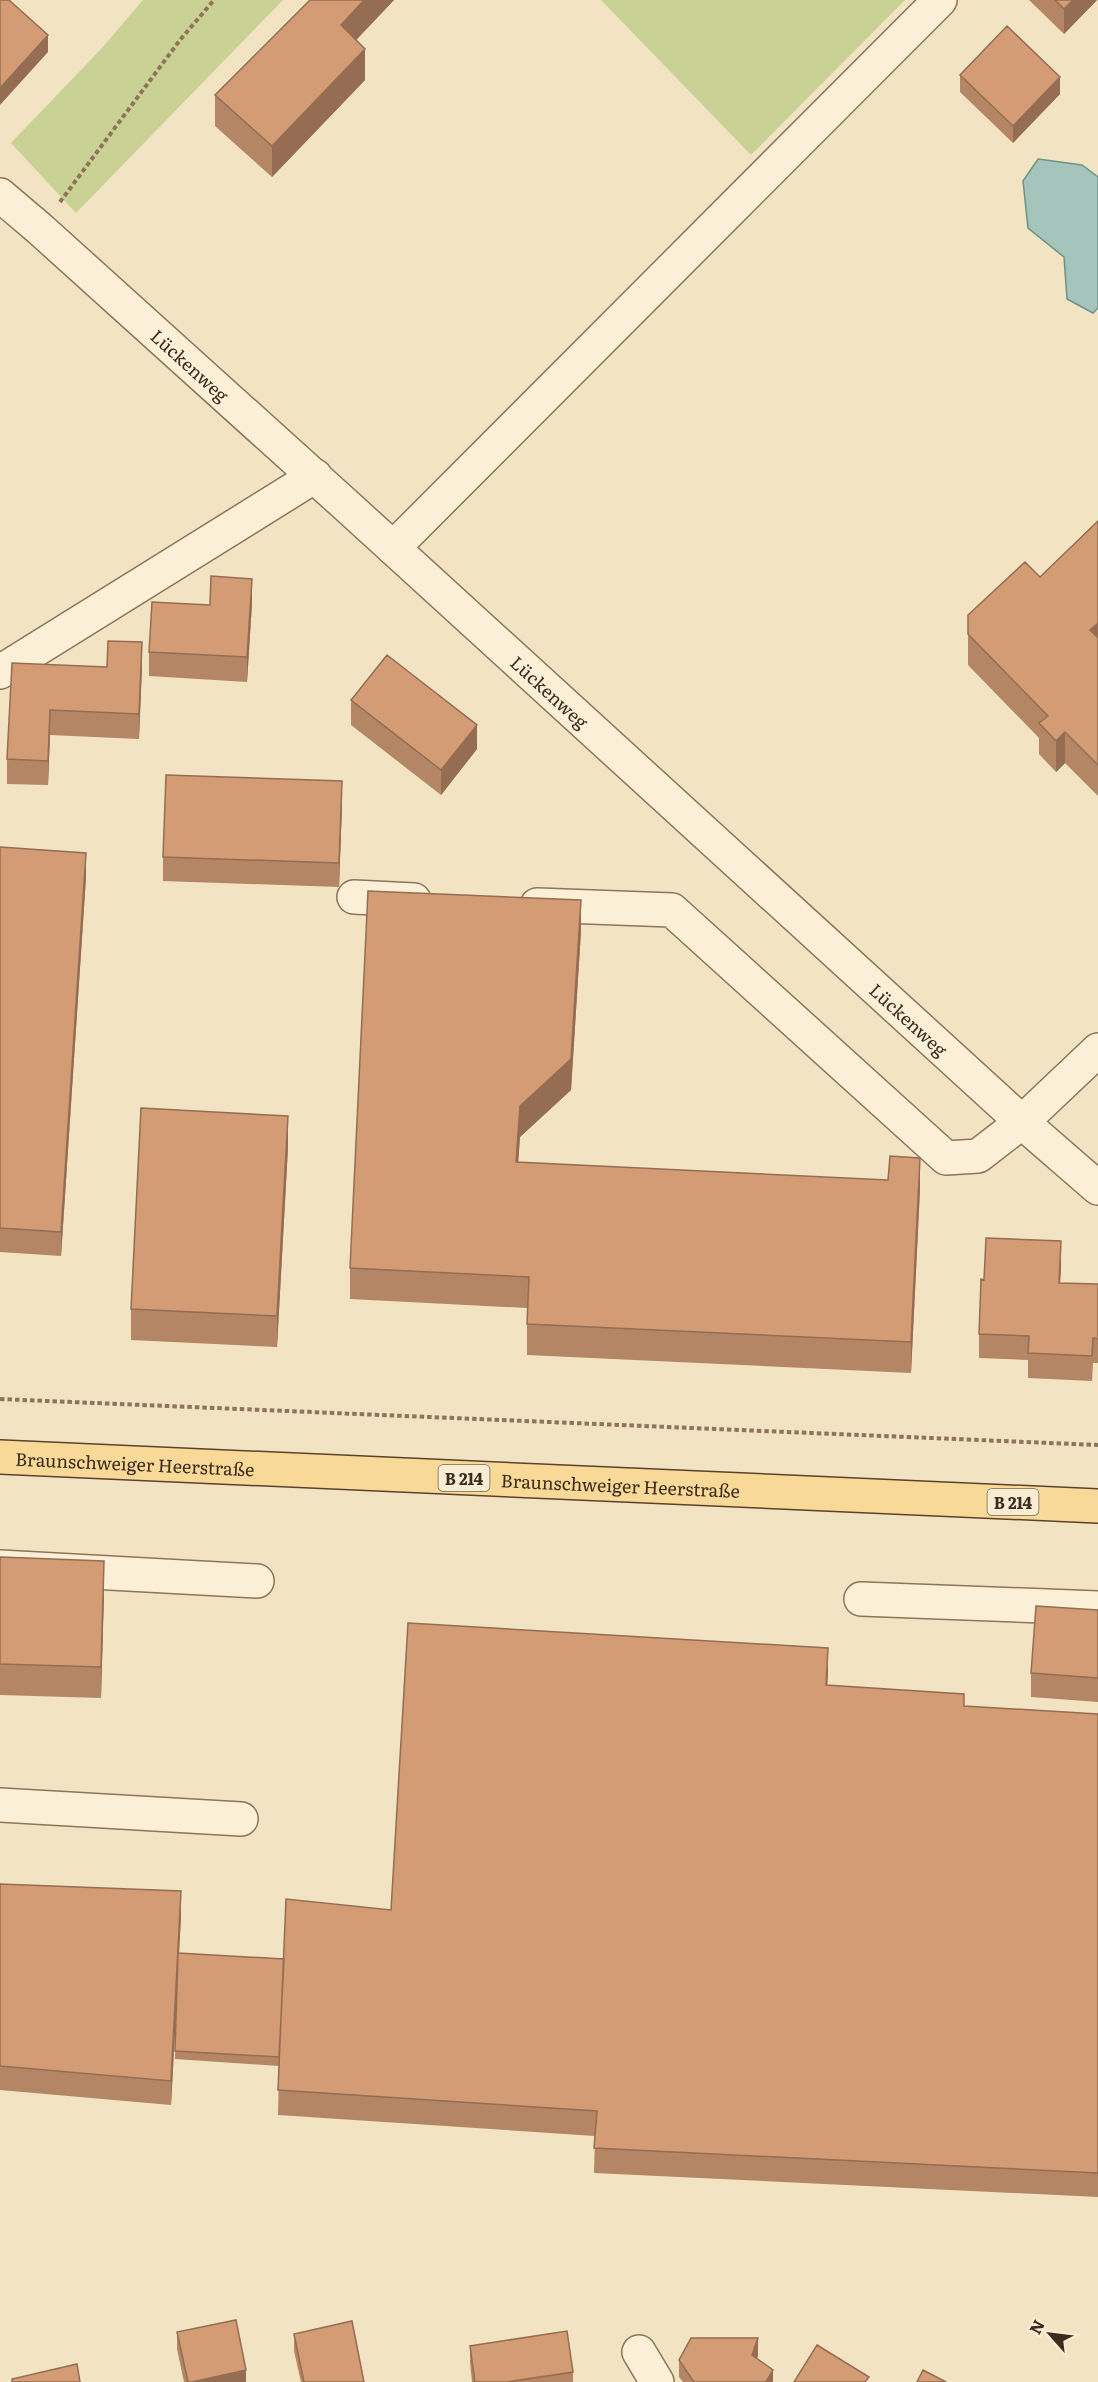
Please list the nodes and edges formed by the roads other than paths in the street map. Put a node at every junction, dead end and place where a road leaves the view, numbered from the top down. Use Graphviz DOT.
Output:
graph roads {
  1 [pos="940,0"];
  2 [pos="0,195"];
  3 [pos="315,477"];
  4 [pos="393,548"];
  5 [pos="0,672"];
  6 [pos="354,897"];
  7 [pos="448,901"];
  8 [pos="506,904"];
  9 [pos="1098,1050"];
  10 [pos="1022,1122"];
  11 [pos="1098,1188"];
  12 [pos="0,1457"];
  13 [pos="1098,1506"];
  14 [pos="0,1567"];
  15 [pos="257,1581"];
  16 [pos="861,1599"];
  17 [pos="1098,1608"];
  18 [pos="0,1805"];
  19 [pos="241,1819"];
  20 [pos="639,2352"];
  21 [pos="657,2382"];
  1 -- 4 [label="street"];
  2 -- 3 [label="street, Lückenweg"];
  3 -- 4 [label="street, Lückenweg"];
  3 -- 5 [label="street"];
  4 -- 10 [label="street, Lückenweg"];
  6 -- 7 [label="street"];
  8 -- 10 [label="street"];
  9 -- 10 [label="street"];
  10 -- 11 [label="street, Lückenweg"];
  12 -- 13 [label="main road, Braunschweiger Heerstraße / B 214"];
  14 -- 15 [label="street"];
  16 -- 17 [label="street"];
  18 -- 19 [label="street"];
  20 -- 21 [label="street"];
}
